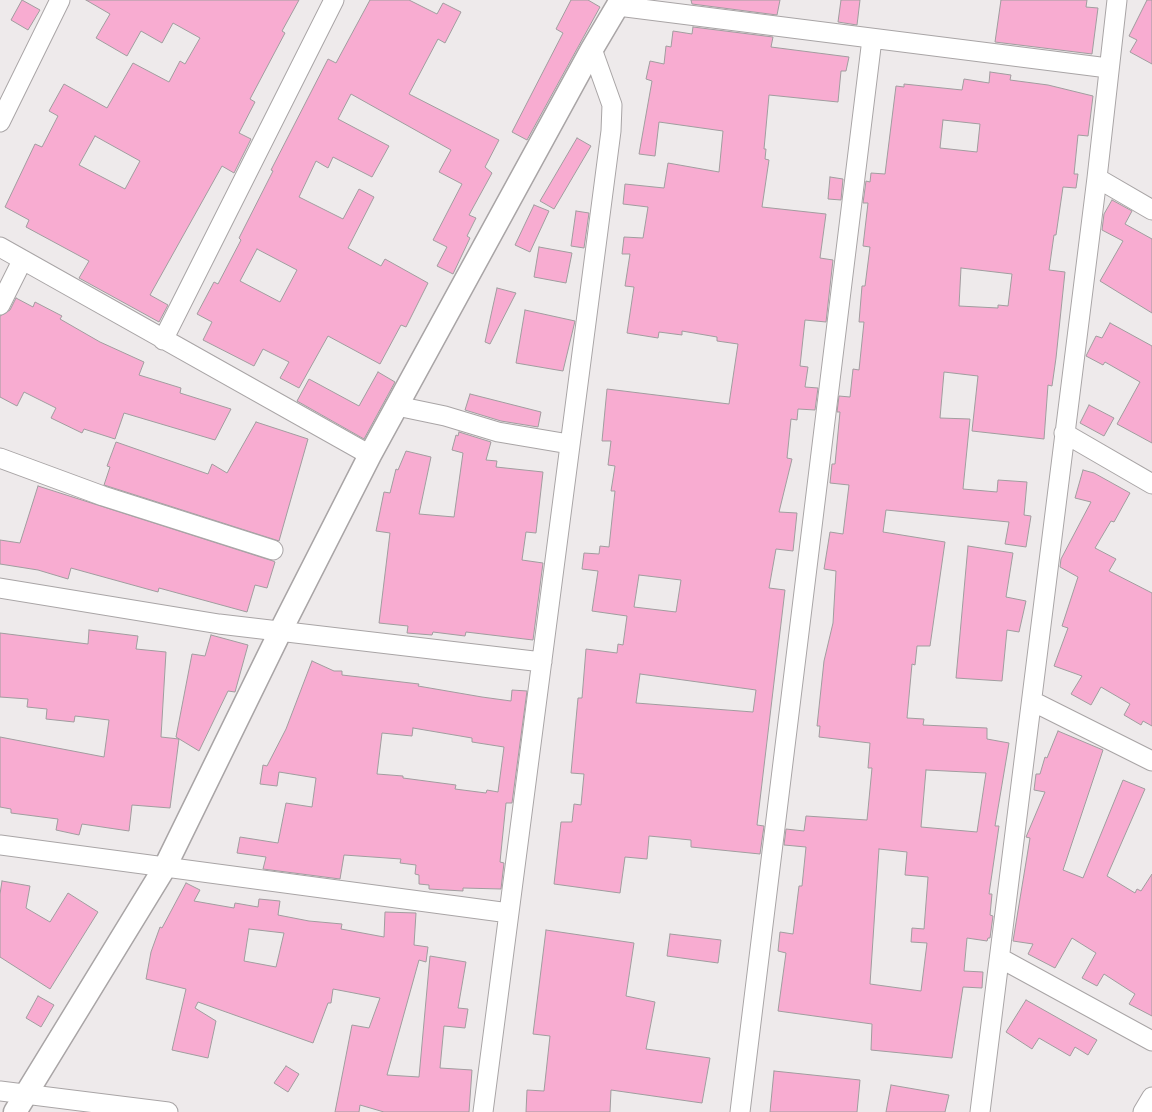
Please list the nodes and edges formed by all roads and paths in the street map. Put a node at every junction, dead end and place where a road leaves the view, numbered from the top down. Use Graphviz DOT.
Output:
graph roads {
  1 [pos="60,0"];
  2 [pos="334,0"];
  3 [pos="1117,0"];
  4 [pos="620,3"];
  5 [pos="872,39"];
  6 [pos="592,48"];
  7 [pos="1108,68"];
  8 [pos="0,122"];
  9 [pos="1097,178"];
  10 [pos="1152,210"];
  11 [pos="0,247"];
  12 [pos="22,261"];
  13 [pos="0,305"];
  14 [pos="163,340"];
  15 [pos="398,406"];
  16 [pos="1064,433"];
  17 [pos="569,444"];
  18 [pos="370,455"];
  19 [pos="0,458"];
  20 [pos="1152,484"];
  21 [pos="273,550"];
  22 [pos="0,588"];
  23 [pos="280,630"];
  24 [pos="542,662"];
  25 [pos="1032,701"];
  26 [pos="1152,761"];
  27 [pos="0,845"];
  28 [pos="165,867"];
  29 [pos="509,912"];
  30 [pos="1000,958"];
  31 [pos="1152,1041"];
  32 [pos="0,1091"];
  33 [pos="1152,1097"];
  34 [pos="21,1104"];
  35 [pos="168,1112"];
  36 [pos="483,1112"];
  37 [pos="740,1112"];
  38 [pos="980,1112"];
  39 [pos="1143,1112"];
  1 -- 8 [label="street"];
  2 -- 14 [label="street"];
  3 -- 7 [label="street"];
  4 -- 5 [label="street"];
  4 -- 6 [label="street"];
  5 -- 7 [label="street"];
  5 -- 37 [label="street"];
  6 -- 15 [label="street"];
  6 -- 17 [label="street"];
  7 -- 9 [label="street"];
  9 -- 10 [label="street"];
  9 -- 16 [label="street"];
  11 -- 12 [label="street"];
  12 -- 13 [label="street"];
  12 -- 14 [label="street"];
  14 -- 18 [label="street"];
  15 -- 17 [label="street"];
  15 -- 18 [label="street"];
  16 -- 20 [label="street"];
  16 -- 25 [label="street"];
  17 -- 24 [label="street"];
  18 -- 23 [label="street"];
  19 -- 21 [label="street"];
  22 -- 23 [label="street"];
  23 -- 24 [label="street"];
  23 -- 28 [label="street"];
  24 -- 29 [label="street"];
  25 -- 26 [label="street"];
  25 -- 30 [label="street"];
  27 -- 28 [label="street"];
  28 -- 29 [label="street"];
  28 -- 34 [label="street"];
  29 -- 36 [label="street"];
  30 -- 31 [label="street"];
  30 -- 38 [label="street"];
  32 -- 34 [label="street"];
  33 -- 39 [label="street"];
  34 -- 35 [label="street"];
}
